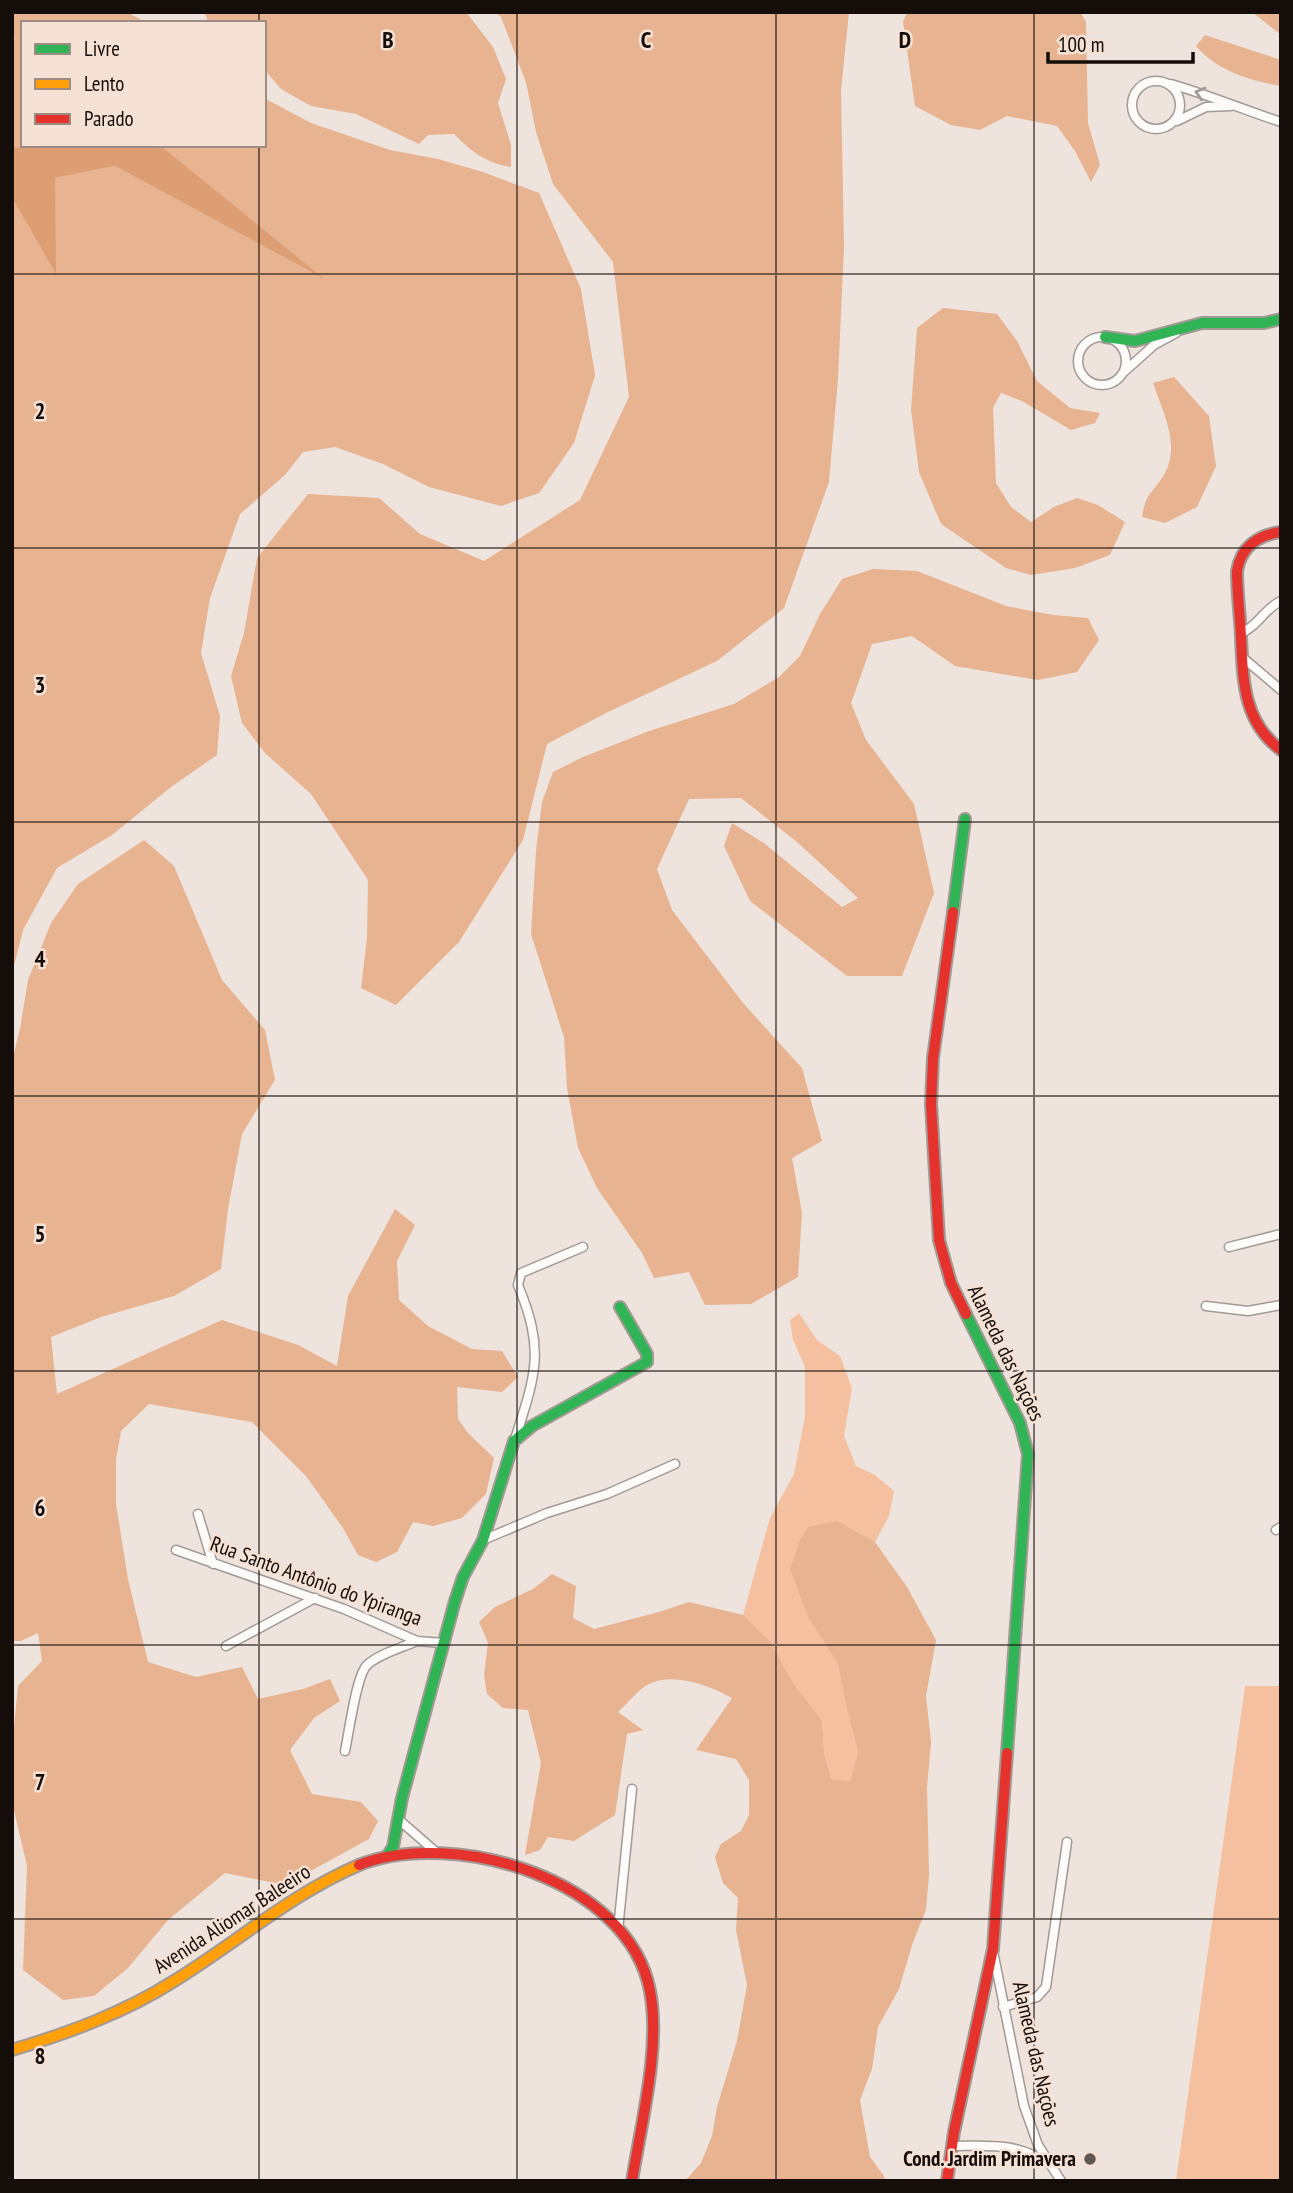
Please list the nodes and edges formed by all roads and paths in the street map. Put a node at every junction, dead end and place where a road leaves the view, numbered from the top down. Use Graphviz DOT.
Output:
graph roads {
  1 [pos="1165,82"];
  2 [pos="1234,106"];
  3 [pos="1174,122"];
  4 [pos="1281,122"];
  5 [pos="1281,319"];
  6 [pos="1181,330"];
  7 [pos="1105,337"];
  8 [pos="1123,373"];
  9 [pos="1281,532"];
  10 [pos="1281,601"];
  11 [pos="1241,633"];
  12 [pos="1242,657"];
  13 [pos="1281,690"];
  14 [pos="1281,750"];
  15 [pos="965,818"];
  16 [pos="1281,1234"];
  17 [pos="583,1247"];
  18 [pos="1229,1247"];
  19 [pos="1281,1305"];
  20 [pos="1206,1306"];
  21 [pos="620,1307"];
  22 [pos="514,1441"];
  23 [pos="675,1464"];
  24 [pos="198,1514"];
  25 [pos="483,1540"];
  26 [pos="176,1550"];
  27 [pos="213,1564"];
  28 [pos="315,1598"];
  29 [pos="417,1641"];
  30 [pos="444,1643"];
  31 [pos="226,1646"];
  32 [pos="345,1751"];
  33 [pos="632,1789"];
  34 [pos="398,1819"];
  35 [pos="1067,1842"];
  36 [pos="436,1852"];
  37 [pos="388,1855"];
  38 [pos="618,1930"];
  39 [pos="993,1949"];
  40 [pos="1003,2007"];
  41 [pos="12,2050"];
  42 [pos="952,2146"];
  43 [pos="1050,2164"];
  44 [pos="632,2181"];
  45 [pos="947,2181"];
  46 [pos="1061,2181"];
  2 -- 1 [label="street, one-way"];
  1 -- 3 [label="street"];
  1 -- 3 [label="street"];
  2 -- 3 [label="street"];
  2 -- 4 [label="street"];
  5 -- 6 [label="street"];
  6 -- 7 [label="street"];
  6 -- 8 [label="street"];
  7 -- 8 [label="street"];
  7 -- 8 [label="street"];
  9 -- 11 [label="street"];
  10 -- 11 [label="street"];
  11 -- 12 [label="street"];
  12 -- 13 [label="street"];
  12 -- 14 [label="street"];
  15 -- 39 [label="street, Alameda das Nações"];
  16 -- 18 [label="street"];
  17 -- 22 [label="street, Rua Santo Antônio do Ypiranga"];
  19 -- 20 [label="street"];
  21 -- 22 [label="street"];
  22 -- 25 [label="street, Rua Santo Antônio do Ypiranga"];
  23 -- 25 [label="street"];
  24 -- 27 [label="street"];
  25 -- 30 [label="street, Rua Santo Antônio do Ypiranga"];
  26 -- 27 [label="street, Rua Santo Antônio do Ypiranga"];
  27 -- 28 [label="street, Rua Santo Antônio do Ypiranga"];
  28 -- 29 [label="street, Rua Santo Antônio do Ypiranga"];
  28 -- 31 [label="street"];
  29 -- 30 [label="street, Rua Santo Antônio do Ypiranga"];
  29 -- 32 [label="street"];
  30 -- 34 [label="street, Rua Santo Antônio do Ypiranga"];
  33 -- 38 [label="street"];
  34 -- 36 [label="street"];
  34 -- 37 [label="street, Rua Santo Antônio do Ypiranga"];
  35 -- 40 [label="street"];
  36 -- 37 [label="street, Avenida Aliomar Baleeiro"];
  36 -- 38 [label="street, Avenida Aliomar Baleeiro"];
  37 -- 41 [label="street, Avenida Aliomar Baleeiro"];
  38 -- 44 [label="street, Avenida Aliomar Baleeiro"];
  39 -- 40 [label="street, Alameda das Nações"];
  39 -- 42 [label="street, Alameda das Nações"];
  40 -- 43 [label="street, Alameda das Nações"];
  42 -- 43 [label="street, Alameda das Nações"];
  42 -- 45 [label="street, Alameda das Nações"];
  43 -- 46 [label="street, Alameda das Nações"];
}
